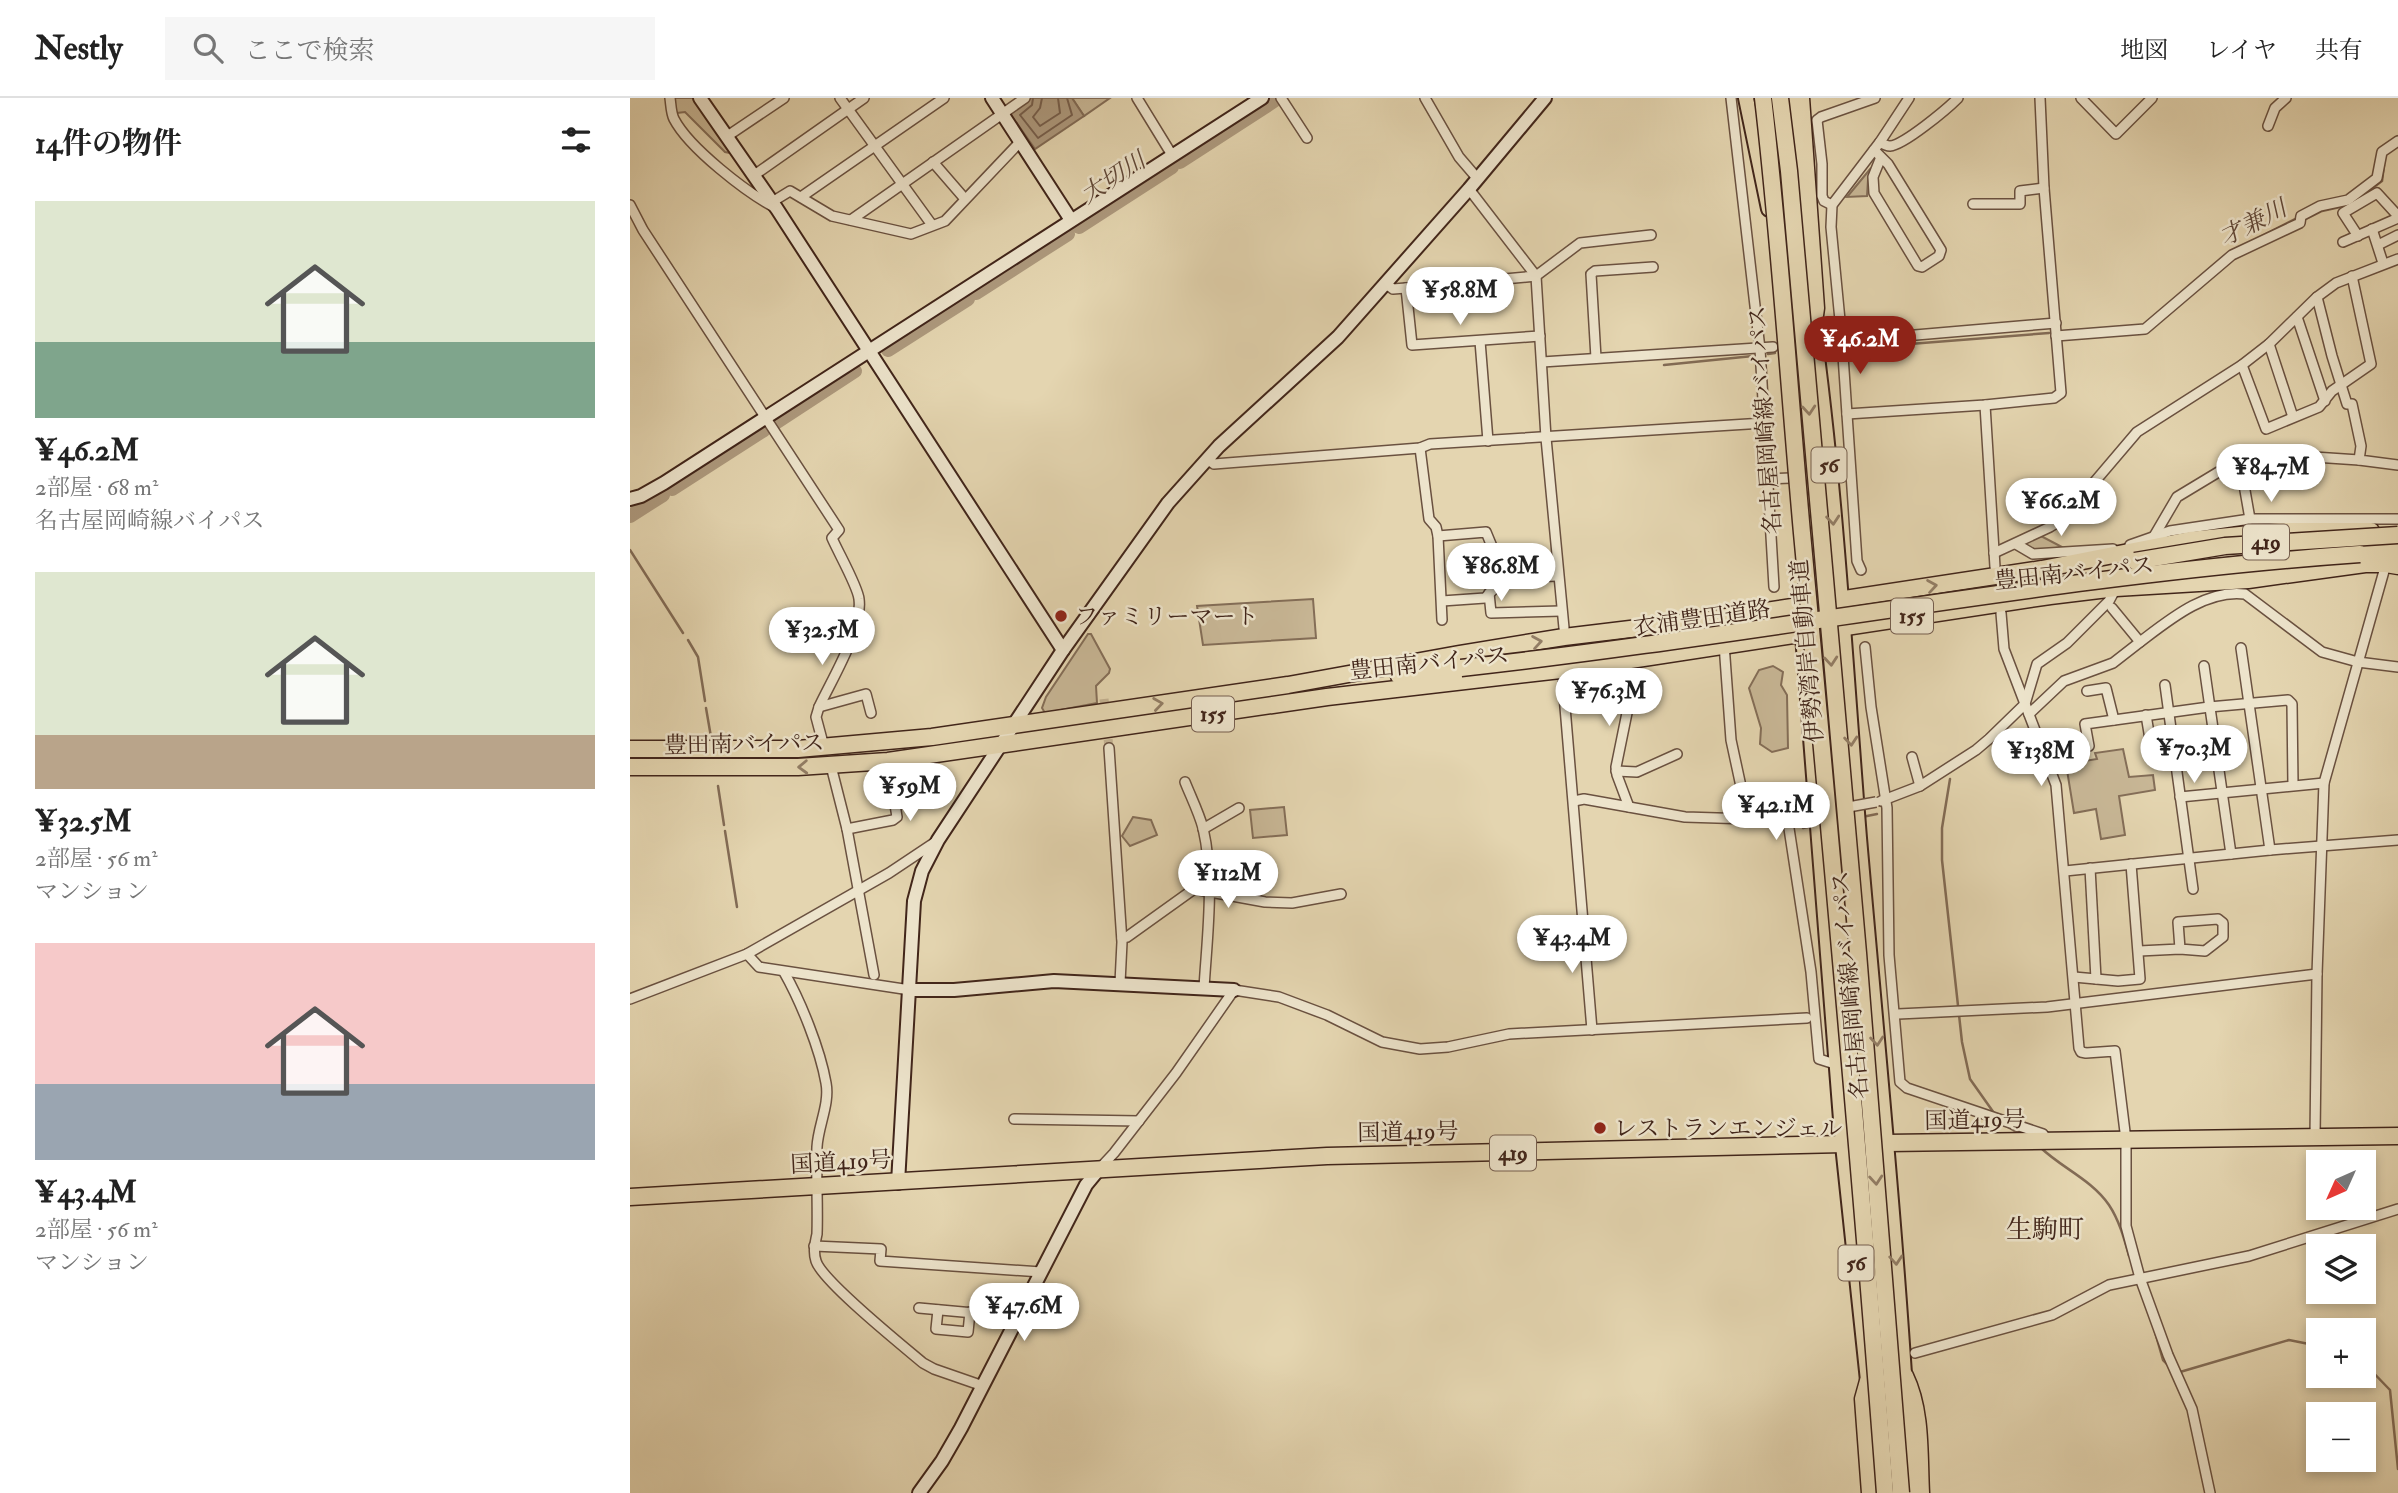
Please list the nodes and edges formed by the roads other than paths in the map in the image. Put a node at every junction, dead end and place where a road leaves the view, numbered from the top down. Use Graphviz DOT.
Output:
graph roads {
  1 [pos="670,98"];
  2 [pos="701,98"];
  3 [pos="784,98"];
  4 [pos="840,98"];
  5 [pos="863,98"];
  6 [pos="944,98"];
  7 [pos="992,98"];
  8 [pos="1025,98"];
  9 [pos="1137,98"];
  10 [pos="1262,98"];
  11 [pos="1281,98"];
  12 [pos="1425,98"];
  13 [pos="1545,98"];
  14 [pos="1731,98"];
  15 [pos="1746,98"];
  16 [pos="1759,98"];
  17 [pos="1780,98"];
  18 [pos="1789,98"];
  19 [pos="1795,98"];
  20 [pos="1801,98"];
  21 [pos="1875,98"];
  22 [pos="1958,98"];
  23 [pos="2040,98"];
  24 [pos="2081,98"];
  25 [pos="2152,98"];
  26 [pos="2286,98"];
  27 [pos="1903,101"];
  28 [pos="848,109"];
  29 [pos="1002,113"];
  30 [pos="2268,126"];
  31 [pos="726,137"];
  32 [pos="1307,138"];
  33 [pos="1020,142"];
  34 [pos="874,146"];
  35 [pos="2390,146"];
  36 [pos="1878,149"];
  37 [pos="1172,155"];
  38 [pos="933,162"];
  39 [pos="753,176"];
  40 [pos="902,183"];
  41 [pos="1473,183"];
  42 [pos="2045,188"];
  43 [pos="802,197"];
  44 [pos="965,199"];
  45 [pos="1973,204"];
  46 [pos="630,205"];
  47 [pos="1832,205"];
  48 [pos="775,206"];
  49 [pos="2343,207"];
  50 [pos="2398,217"];
  51 [pos="851,220"];
  52 [pos="1071,220"];
  53 [pos="932,225"];
  54 [pos="1771,228"];
  55 [pos="2372,229"];
  56 [pos="1807,230"];
  57 [pos="1651,235"];
  58 [pos="2398,235"];
  59 [pos="2358,236"];
  60 [pos="2343,242"];
  61 [pos="2378,245"];
  62 [pos="2398,259"];
  63 [pos="2383,263"];
  64 [pos="1653,267"];
  65 [pos="1536,276"];
  66 [pos="2352,276"];
  67 [pos="1386,284"];
  68 [pos="1406,288"];
  69 [pos="2317,297"];
  70 [pos="2297,317"];
  71 [pos="2056,323"];
  72 [pos="1540,336"];
  73 [pos="2056,336"];
  74 [pos="1818,337"];
  75 [pos="1480,341"];
  76 [pos="1842,341"];
  77 [pos="1776,343"];
  78 [pos="2269,344"];
  79 [pos="1760,349"];
  80 [pos="869,351"];
  81 [pos="1596,358"];
  82 [pos="1542,362"];
  83 [pos="2242,365"];
  84 [pos="2342,384"];
  85 [pos="2325,401"];
  86 [pos="1985,405"];
  87 [pos="1847,414"];
  88 [pos="2293,417"];
  89 [pos="766,418"];
  90 [pos="1765,423"];
  91 [pos="1546,438"];
  92 [pos="1488,441"];
  93 [pos="1420,448"];
  94 [pos="1207,459"];
  95 [pos="2359,460"];
  96 [pos="2240,462"];
  97 [pos="2398,465"];
  98 [pos="1850,472"];
  99 [pos="1829,473"];
  100 [pos="1791,478"];
  101 [pos="1768,479"];
  102 [pos="630,499"];
  103 [pos="2250,519"];
  104 [pos="2398,519"];
  105 [pos="2398,535"];
  106 [pos="1438,536"];
  107 [pos="2153,538"];
  108 [pos="2016,544"];
  109 [pos="1994,552"];
  110 [pos="2396,560"];
  111 [pos="1861,570"];
  112 [pos="2000,571"];
  113 [pos="1557,576"];
  114 [pos="1506,578"];
  115 [pos="1774,587"];
  116 [pos="2116,588"];
  117 [pos="1489,593"];
  118 [pos="2050,596"];
  119 [pos="1840,600"];
  120 [pos="1443,601"];
  121 [pos="1801,606"];
  122 [pos="2112,608"];
  123 [pos="1561,611"];
  124 [pos="2001,613"];
  125 [pos="1442,620"];
  126 [pos="1842,626"];
  127 [pos="1564,628"];
  128 [pos="1803,632"];
  129 [pos="2140,642"];
  130 [pos="1724,644"];
  131 [pos="1865,647"];
  132 [pos="2241,648"];
  133 [pos="1063,650"];
  134 [pos="2358,662"];
  135 [pos="2204,666"];
  136 [pos="2398,667"];
  137 [pos="1572,669"];
  138 [pos="1462,671"];
  139 [pos="1563,684"];
  140 [pos="1288,685"];
  141 [pos="2165,685"];
  142 [pos="2087,691"];
  143 [pos="2025,704"];
  144 [pos="2249,705"];
  145 [pos="819,707"];
  146 [pos="1264,707"];
  147 [pos="2210,707"];
  148 [pos="2169,712"];
  149 [pos="871,713"];
  150 [pos="2029,713"];
  151 [pos="2146,715"];
  152 [pos="2115,720"];
  153 [pos="1017,721"];
  154 [pos="1148,723"];
  155 [pos="865,744"];
  156 [pos="2089,746"];
  157 [pos="824,747"];
  158 [pos="630,748"];
  159 [pos="1109,748"];
  160 [pos="996,749"];
  161 [pos="1677,754"];
  162 [pos="1912,757"];
  163 [pos="2153,757"];
  164 [pos="888,761"];
  165 [pos="831,765"];
  166 [pos="630,767"];
  167 [pos="1616,771"];
  168 [pos="1185,782"];
  169 [pos="2324,783"];
  170 [pos="2293,785"];
  171 [pos="1920,786"];
  172 [pos="2262,788"];
  173 [pos="2222,792"];
  174 [pos="2180,797"];
  175 [pos="1574,800"];
  176 [pos="1880,801"];
  177 [pos="1629,807"];
  178 [pos="1239,808"];
  179 [pos="1793,816"];
  180 [pos="1748,819"];
  181 [pos="847,829"];
  182 [pos="1203,829"];
  183 [pos="938,840"];
  184 [pos="2398,840"];
  185 [pos="2322,847"];
  186 [pos="2270,850"];
  187 [pos="2231,854"];
  188 [pos="2188,859"];
  189 [pos="2131,864"];
  190 [pos="2090,868"];
  191 [pos="2065,871"];
  192 [pos="2193,889"];
  193 [pos="1208,890"];
  194 [pos="858,891"];
  195 [pos="1341,894"];
  196 [pos="1122,939"];
  197 [pos="2180,949"];
  198 [pos="2139,951"];
  199 [pos="747,954"];
  200 [pos="1889,955"];
  201 [pos="1870,959"];
  202 [pos="1830,969"];
  203 [pos="784,972"];
  204 [pos="1811,972"];
  205 [pos="2317,974"];
  206 [pos="874,975"];
  207 [pos="2074,977"];
  208 [pos="2096,979"];
  209 [pos="1120,984"];
  210 [pos="1204,988"];
  211 [pos="910,989"];
  212 [pos="1234,990"];
  213 [pos="630,999"];
  214 [pos="2076,1003"];
  215 [pos="1898,1014"];
  216 [pos="1807,1018"];
  217 [pos="1591,1030"];
  218 [pos="1838,1065"];
  219 [pos="1014,1119"];
  220 [pos="1139,1121"];
  221 [pos="2398,1136"];
  222 [pos="2315,1137"];
  223 [pos="2126,1140"];
  224 [pos="2047,1142"];
  225 [pos="1887,1143"];
  226 [pos="1843,1145"];
  227 [pos="1100,1168"];
  228 [pos="898,1183"];
  229 [pos="818,1186"];
  230 [pos="630,1197"];
  231 [pos="2398,1209"];
  232 [pos="814,1246"];
  233 [pos="1041,1272"];
  234 [pos="2140,1278"];
  235 [pos="919,1308"];
  236 [pos="938,1310"];
  237 [pos="970,1312"];
  238 [pos="1018,1317"];
  239 [pos="1915,1353"];
  240 [pos="1905,1376"];
  241 [pos="1868,1381"];
  242 [pos="983,1387"];
  243 [pos="919,1493"];
  244 [pos="1870,1493"];
  245 [pos="1877,1493"];
  246 [pos="1885,1493"];
  247 [pos="1901,1493"];
  248 [pos="1911,1493"];
  249 [pos="1921,1493"];
  250 [pos="2210,1493"];
  1 -- 48 [label="street"];
  2 -- 31 [label="street"];
  3 -- 31 [label="street"];
  4 -- 28 [label="street"];
  5 -- 28 [label="street"];
  6 -- 34 [label="street"];
  7 -- 29 [label="street"];
  8 -- 29 [label="street"];
  9 -- 37 [label="street"];
  10 -- 37 [label="street"];
  11 -- 32 [label="street"];
  12 -- 41 [label="street"];
  13 -- 41 [label="street"];
  14 -- 79 [label="street"];
  15 -- 54 [label="main road"];
  16 -- 54 [label="highway"];
  16 -- 246 [label="highway, 伊勢湾岸自動車道, bridge"];
  17 -- 247 [label="highway, 伊勢湾岸自動車道, one-way, bridge"];
  18 -- 56 [label="main road"];
  19 -- 56 [label="main road"];
  20 -- 56 [label="highway"];
  21 -- 47 [label="street"];
  22 -- 36 [label="street"];
  23 -- 42 [label="street"];
  24 -- 25 [label="street"];
  26 -- 30 [label="street"];
  27 -- 36 [label="street"];
  28 -- 34 [label="street"];
  28 -- 39 [label="street"];
  29 -- 33 [label="street"];
  29 -- 38 [label="street"];
  31 -- 39 [label="street"];
  33 -- 44 [label="street"];
  33 -- 52 [label="street"];
  34 -- 40 [label="street"];
  34 -- 43 [label="street"];
  35 -- 49 [label="street"];
  36 -- 36 [label="street"];
  36 -- 47 [label="street"];
  37 -- 52 [label="street"];
  38 -- 40 [label="street"];
  38 -- 44 [label="street"];
  39 -- 48 [label="street"];
  40 -- 51 [label="street"];
  40 -- 53 [label="street"];
  41 -- 65 [label="street"];
  41 -- 67 [label="street"];
  42 -- 45 [label="street"];
  42 -- 71 [label="street"];
  43 -- 48 [label="street"];
  43 -- 51 [label="street"];
  44 -- 53 [label="street"];
  46 -- 89 [label="street"];
  47 -- 76 [label="street"];
  48 -- 80 [label="street"];
  49 -- 50 [label="street"];
  49 -- 59 [label="street"];
  49 -- 73 [label="street"];
  50 -- 55 [label="street"];
  51 -- 53 [label="street"];
  52 -- 80 [label="street"];
  54 -- 77 [label="highway"];
  55 -- 59 [label="street"];
  55 -- 61 [label="street"];
  56 -- 74 [label="highway"];
  57 -- 65 [label="street"];
  58 -- 61 [label="street"];
  59 -- 60 [label="street"];
  61 -- 63 [label="street"];
  62 -- 63 [label="street"];
  63 -- 66 [label="street"];
  64 -- 81 [label="street"];
  65 -- 68 [label="street"];
  65 -- 72 [label="street"];
  66 -- 69 [label="street"];
  66 -- 84 [label="street"];
  67 -- 68 [label="street"];
  67 -- 94 [label="street"];
  68 -- 75 [label="street"];
  69 -- 70 [label="street"];
  69 -- 84 [label="street"];
  70 -- 78 [label="street"];
  70 -- 85 [label="street"];
  71 -- 73 [label="street"];
  71 -- 76 [label="street"];
  72 -- 75 [label="street"];
  72 -- 82 [label="street"];
  73 -- 86 [label="street"];
  74 -- 76 [label="street"];
  74 -- 99 [label="main road, 名古屋岡崎線バイパス / 56"];
  75 -- 92 [label="street"];
  76 -- 87 [label="street"];
  77 -- 79 [label="street"];
  77 -- 100 [label="main road, 名古屋岡崎線バイパス / 56"];
  78 -- 83 [label="street"];
  78 -- 88 [label="street"];
  79 -- 81 [label="street"];
  79 -- 90 [label="street"];
  80 -- 89 [label="street"];
  80 -- 133 [label="street"];
  81 -- 82 [label="street"];
  82 -- 91 [label="street"];
  83 -- 88 [label="street"];
  83 -- 108 [label="street"];
  84 -- 85 [label="street"];
  84 -- 95 [label="street"];
  85 -- 88 [label="street"];
  86 -- 87 [label="street"];
  86 -- 109 [label="street"];
  87 -- 98 [label="street"];
  89 -- 102 [label="street"];
  89 -- 145 [label="street"];
  90 -- 91 [label="street"];
  90 -- 101 [label="street"];
  91 -- 92 [label="street"];
  91 -- 113 [label="street"];
  92 -- 93 [label="street"];
  93 -- 94 [label="street"];
  93 -- 106 [label="street"];
  94 -- 133 [label="street"];
  95 -- 96 [label="street"];
  95 -- 97 [label="street"];
  96 -- 103 [label="street"];
  96 -- 107 [label="street"];
  98 -- 99 [label="street"];
  98 -- 111 [label="street"];
  99 -- 119 [label="main road, 名古屋岡崎線バイパス / 56, one-way"];
  100 -- 101 [label="street"];
  100 -- 121 [label="main road, 名古屋岡崎線バイパス / 56"];
  101 -- 115 [label="street"];
  103 -- 104 [label="street"];
  103 -- 107 [label="street"];
  105 -- 112 [label="highway, 419, bridge"];
  105 -- 112 [label="highway, 豊田南バイパス / 155"];
  106 -- 114 [label="street"];
  106 -- 120 [label="street"];
  107 -- 108 [label="street"];
  108 -- 109 [label="street"];
  109 -- 112 [label="street"];
  110 -- 116 [label="highway, 豊田南バイパス / 155"];
  110 -- 118 [label="highway, 419"];
  110 -- 134 [label="street"];
  110 -- 138 [label="highway, 衣浦豊田道路 / 419, bridge"];
  119 -- 112 [label="highway, 155, one-way"];
  113 -- 114 [label="street"];
  113 -- 123 [label="street"];
  114 -- 117 [label="street"];
  116 -- 118 [label="highway, 豊田南バイパス / 155"];
  116 -- 143 [label="street"];
  117 -- 120 [label="street"];
  117 -- 123 [label="street"];
  118 -- 126 [label="highway, 豊田南バイパス / 155"];
  119 -- 121 [label="highway, 155"];
  119 -- 126 [label="main road, 名古屋岡崎線バイパス / 56"];
  120 -- 125 [label="street"];
  121 -- 128 [label="main road, 名古屋岡崎線バイパス / 56"];
  140 -- 121 [label="highway, 豊田南バイパス / 155, one-way"];
  122 -- 129 [label="street"];
  123 -- 127 [label="street"];
  124 -- 143 [label="street"];
  126 -- 128 [label="highway, 豊田南バイパス / 155"];
  126 -- 201 [label="main road, 名古屋岡崎線バイパス / 56, one-way"];
  128 -- 130 [label="highway, 豊田南バイパス / 155"];
  128 -- 202 [label="main road, 名古屋岡崎線バイパス / 56"];
  129 -- 134 [label="street"];
  129 -- 150 [label="street"];
  130 -- 137 [label="highway, 豊田南バイパス / 155"];
  130 -- 180 [label="street"];
  131 -- 176 [label="street"];
  132 -- 144 [label="street"];
  133 -- 153 [label="street"];
  134 -- 136 [label="street"];
  134 -- 169 [label="street"];
  135 -- 147 [label="street"];
  137 -- 146 [label="highway, 豊田南バイパス / 155"];
  137 -- 167 [label="street"];
  138 -- 140 [label="highway, 衣浦豊田道路 / 419"];
  138 -- 146 [label="highway, 衣浦豊田道路 / 419"];
  139 -- 175 [label="street"];
  153 -- 140 [label="highway, 豊田南バイパス / 155, one-way"];
  141 -- 148 [label="street"];
  142 -- 152 [label="street"];
  143 -- 150 [label="street"];
  143 -- 171 [label="street"];
  144 -- 147 [label="street"];
  144 -- 170 [label="street"];
  144 -- 172 [label="street"];
  145 -- 149 [label="street"];
  145 -- 157 [label="street"];
  146 -- 154 [label="highway, 豊田南バイパス / 155"];
  147 -- 148 [label="street"];
  147 -- 173 [label="street"];
  148 -- 151 [label="street"];
  148 -- 174 [label="street"];
  150 -- 191 [label="street"];
  151 -- 152 [label="street"];
  151 -- 163 [label="street"];
  152 -- 156 [label="street"];
  153 -- 154 [label="highway"];
  153 -- 155 [label="highway, 豊田南バイパス / 155"];
  153 -- 160 [label="street"];
  154 -- 160 [label="highway, 豊田南バイパス / 155"];
  155 -- 157 [label="highway, 豊田南バイパス / 155"];
  155 -- 160 [label="highway"];
  157 -- 158 [label="highway, 豊田南バイパス / 155"];
  159 -- 196 [label="street"];
  160 -- 164 [label="highway, 豊田南バイパス / 155"];
  160 -- 183 [label="street"];
  161 -- 167 [label="street"];
  162 -- 171 [label="street"];
  164 -- 165 [label="highway, 豊田南バイパス / 155"];
  164 -- 181 [label="street"];
  165 -- 166 [label="highway, 豊田南バイパス / 155, one-way"];
  165 -- 181 [label="street"];
  167 -- 177 [label="street"];
  168 -- 182 [label="street"];
  169 -- 170 [label="street"];
  169 -- 185 [label="street"];
  170 -- 172 [label="street"];
  171 -- 176 [label="street"];
  172 -- 173 [label="street"];
  172 -- 186 [label="street"];
  173 -- 174 [label="street"];
  173 -- 187 [label="street"];
  174 -- 188 [label="street"];
  175 -- 177 [label="street"];
  175 -- 217 [label="street"];
  176 -- 179 [label="street, bridge"];
  176 -- 200 [label="street"];
  177 -- 180 [label="street"];
  178 -- 182 [label="street"];
  179 -- 180 [label="street"];
  179 -- 204 [label="street"];
  181 -- 194 [label="street"];
  182 -- 193 [label="street"];
  183 -- 194 [label="street"];
  183 -- 211 [label="street"];
  184 -- 185 [label="street"];
  185 -- 186 [label="street"];
  185 -- 205 [label="street"];
  186 -- 187 [label="street"];
  187 -- 188 [label="street"];
  188 -- 189 [label="street"];
  188 -- 192 [label="street"];
  189 -- 190 [label="street"];
  189 -- 198 [label="street"];
  190 -- 191 [label="street"];
  190 -- 208 [label="street"];
  191 -- 207 [label="street"];
  193 -- 195 [label="street"];
  193 -- 196 [label="street"];
  193 -- 210 [label="street"];
  194 -- 199 [label="street"];
  194 -- 206 [label="street"];
  196 -- 209 [label="street"];
  197 -- 197 [label="street"];
  197 -- 198 [label="street"];
  198 -- 208 [label="street"];
  199 -- 203 [label="street"];
  199 -- 213 [label="street"];
  200 -- 201 [label="street"];
  200 -- 224 [label="street"];
  201 -- 225 [label="main road, 名古屋岡崎線バイパス / 56, one-way"];
  202 -- 204 [label="street"];
  202 -- 218 [label="main road, 名古屋岡崎線バイパス / 56"];
  203 -- 211 [label="street"];
  203 -- 229 [label="street"];
  204 -- 218 [label="street"];
  205 -- 214 [label="street"];
  205 -- 222 [label="street"];
  207 -- 208 [label="street"];
  207 -- 214 [label="street"];
  209 -- 210 [label="street"];
  209 -- 211 [label="street"];
  210 -- 212 [label="street"];
  211 -- 228 [label="street"];
  212 -- 217 [label="street"];
  212 -- 220 [label="street"];
  214 -- 215 [label="street"];
  214 -- 223 [label="street"];
  216 -- 217 [label="street"];
  218 -- 226 [label="main road, 名古屋岡崎線バイパス / 56"];
  219 -- 220 [label="street"];
  220 -- 227 [label="street"];
  221 -- 222 [label="highway, 国道419号 / 419"];
  222 -- 223 [label="highway, 国道419号 / 419"];
  223 -- 224 [label="highway, 国道419号 / 419"];
  223 -- 234 [label="street"];
  224 -- 225 [label="highway, 国道419号 / 419"];
  225 -- 226 [label="highway, 国道419号 / 419"];
  225 -- 240 [label="main road, 名古屋岡崎線バイパス / 56, one-way"];
  226 -- 227 [label="highway, 国道419号 / 419"];
  226 -- 241 [label="main road, 名古屋岡崎線バイパス / 56"];
  227 -- 228 [label="highway, 国道419号 / 419"];
  227 -- 233 [label="street"];
  228 -- 229 [label="highway, 国道419号 / 419"];
  229 -- 230 [label="highway, 国道419号 / 419"];
  229 -- 232 [label="street"];
  231 -- 234 [label="street"];
  232 -- 233 [label="street"];
  232 -- 242 [label="street"];
  233 -- 238 [label="street"];
  234 -- 239 [label="street"];
  234 -- 250 [label="street"];
  235 -- 236 [label="street"];
  236 -- 237 [label="street"];
  236 -- 237 [label="street"];
  237 -- 238 [label="street"];
  238 -- 242 [label="street"];
  240 -- 248 [label="main road, 名古屋岡崎線バイパス / 56"];
  240 -- 249 [label="highway"];
  241 -- 244 [label="highway"];
  241 -- 245 [label="main road, 名古屋岡崎線バイパス / 56"];
  242 -- 243 [label="street"];
}
